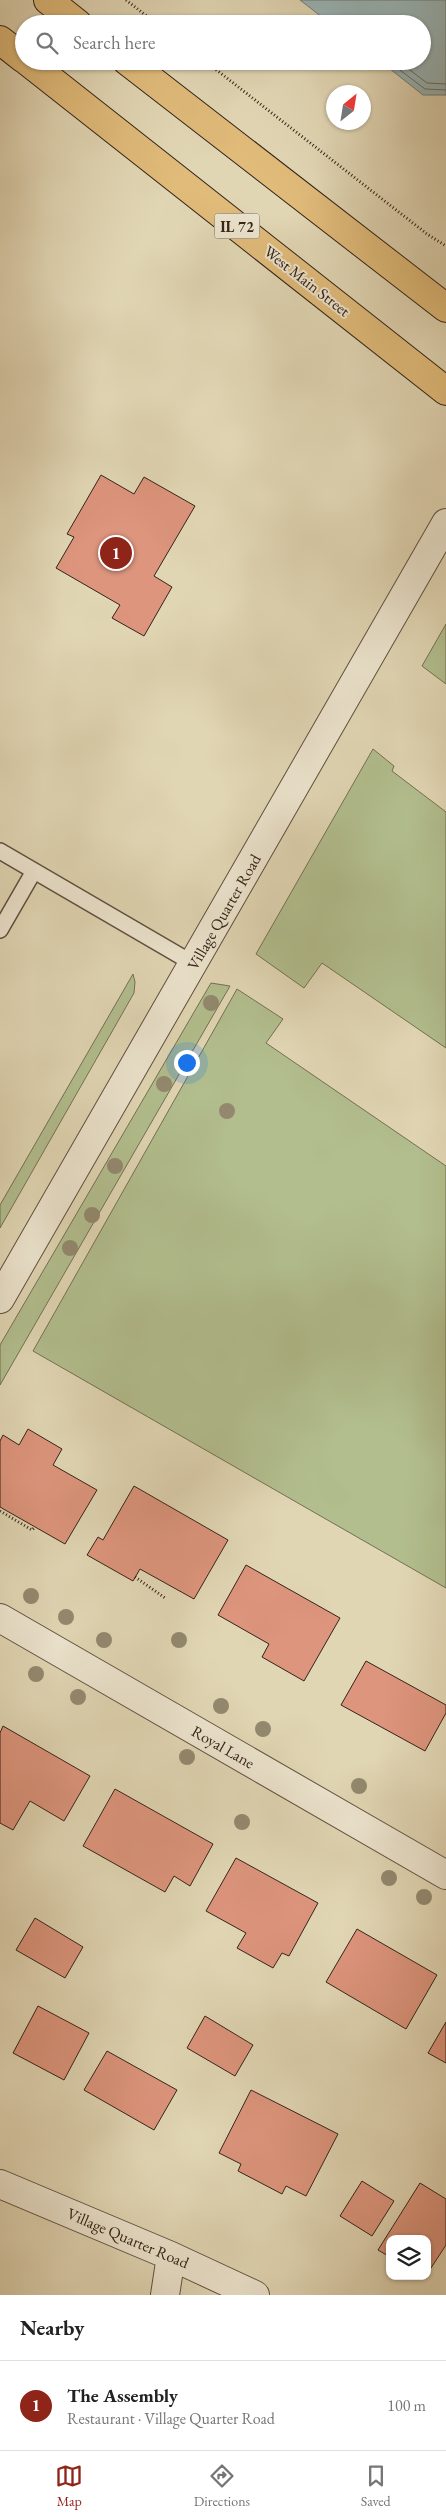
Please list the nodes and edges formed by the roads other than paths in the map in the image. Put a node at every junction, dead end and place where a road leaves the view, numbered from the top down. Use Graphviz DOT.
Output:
graph roads {
  1 [pos="48,0"];
  2 [pos="67,15"];
  3 [pos="0,40"];
  4 [pos="15,52"];
  5 [pos="38,70"];
  6 [pos="139,70"];
  7 [pos="443,303"];
  8 [pos="446,390"];
  9 [pos="446,523"];
  10 [pos="0,851"];
  11 [pos="34,871"];
  12 [pos="0,930"];
  13 [pos="194,964"];
  14 [pos="0,1299"];
  15 [pos="0,1618"];
  16 [pos="446,1875"];
  17 [pos="0,2184"];
  18 [pos="171,2256"];
  19 [pos="165,2295"];
  20 [pos="255,2295"];
  1 -- 2 [label="main road"];
  3 -- 4 [label="main road"];
  5 -- 8 [label="main road, West Main Street / IL 72"];
  6 -- 7 [label="main road"];
  9 -- 13 [label="street, Village Quarter Road"];
  10 -- 11 [label="lane"];
  11 -- 12 [label="lane"];
  11 -- 13 [label="lane"];
  13 -- 14 [label="street, Village Quarter Road"];
  15 -- 16 [label="street, Royal Lane"];
  17 -- 18 [label="street, Village Quarter Road"];
  18 -- 19 [label="street"];
  18 -- 20 [label="street, Village Quarter Road"];
}
